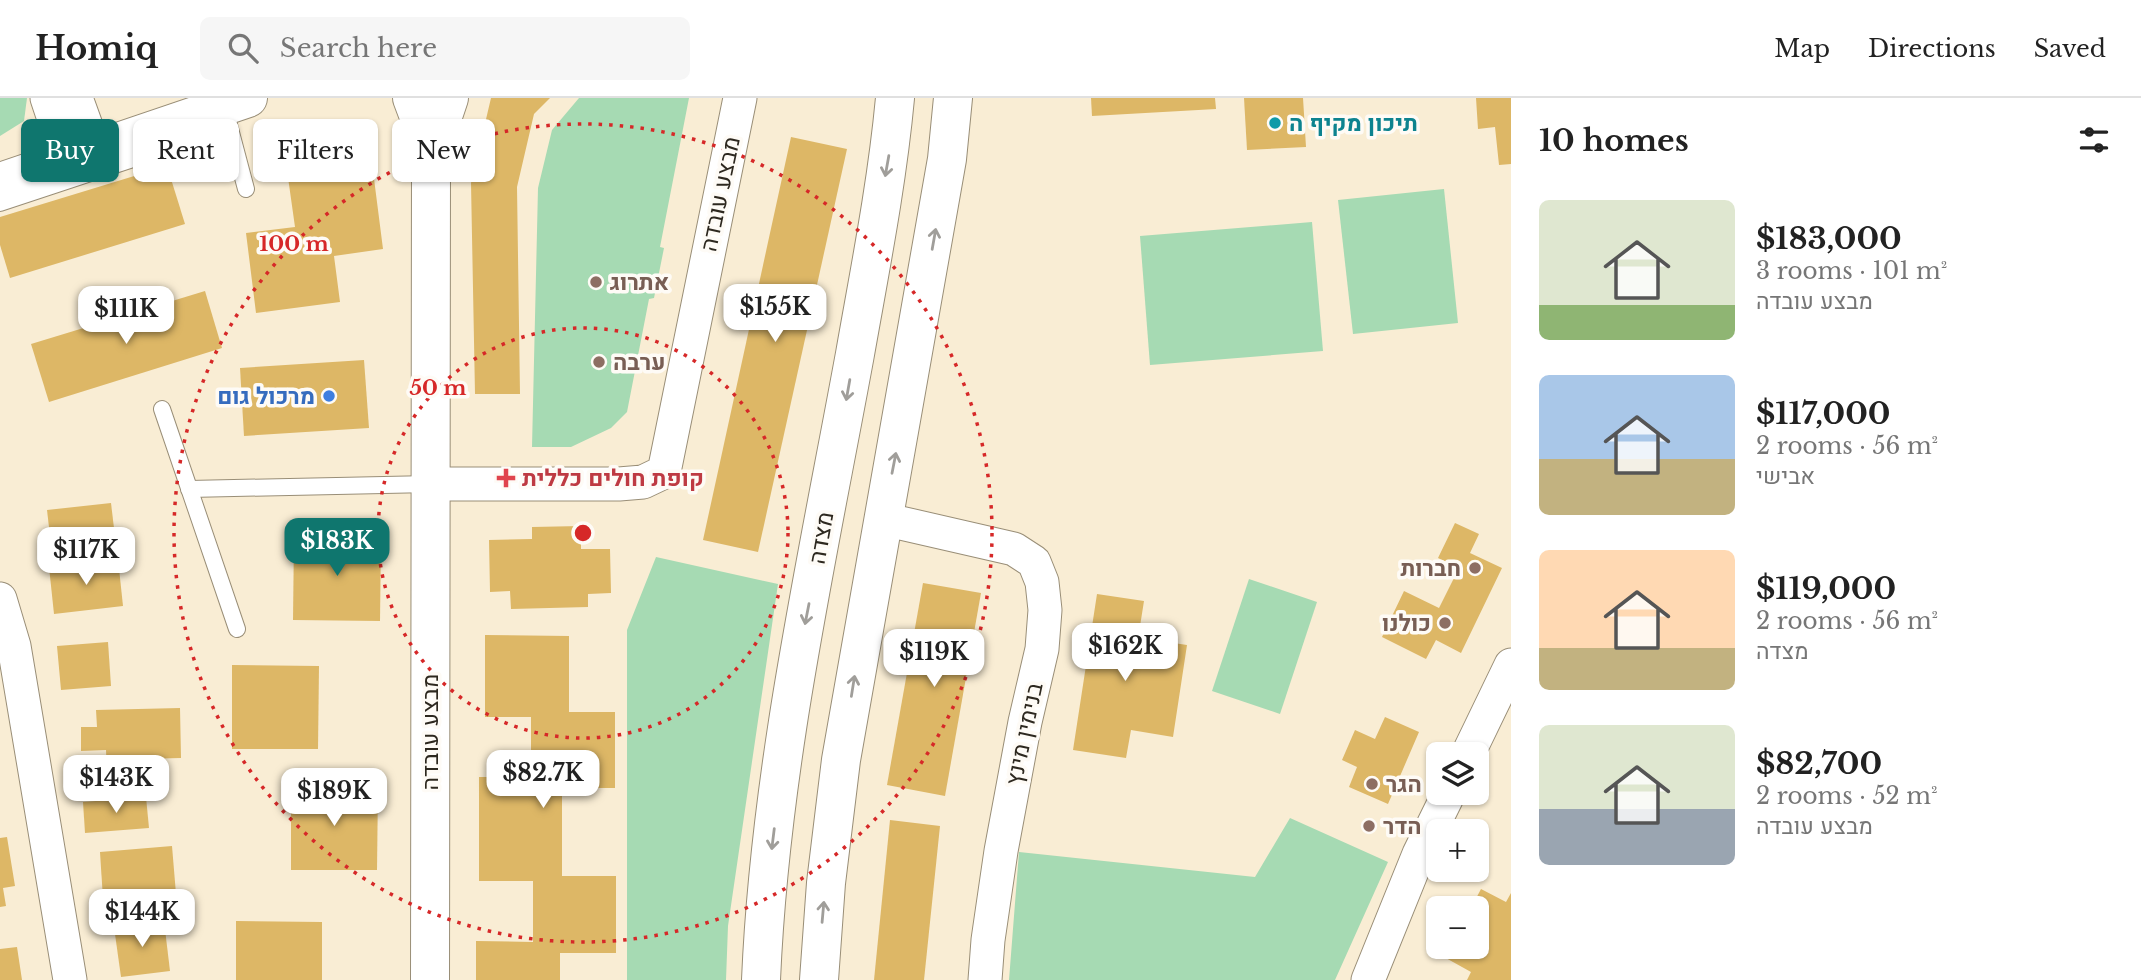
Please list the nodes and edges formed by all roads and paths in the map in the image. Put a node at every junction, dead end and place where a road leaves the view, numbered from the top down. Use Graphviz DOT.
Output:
graph roads {
  1 [pos="47,98"];
  2 [pos="76,98"];
  3 [pos="412,98"];
  4 [pos="449,98"];
  5 [pos="740,98"];
  6 [pos="895,98"];
  7 [pos="953,98"];
  8 [pos="222,101"];
  9 [pos="61,119"];
  10 [pos="76,119"];
  11 [pos="179,119"];
  12 [pos="420,119"];
  13 [pos="442,119"];
  14 [pos="119,132"];
  15 [pos="133,155"];
  16 [pos="21,159"];
  17 [pos="0,164"];
  18 [pos="21,172"];
  19 [pos="0,182"];
  20 [pos="431,182"];
  21 [pos="246,189"];
  22 [pos="0,203"];
  23 [pos="162,409"];
  24 [pos="431,484"];
  25 [pos="189,489"];
  26 [pos="883,519"];
  27 [pos="0,599"];
  28 [pos="237,629"];
  29 [pos="1511,665"];
  30 [pos="1474,742"];
  31 [pos="1443,805"];
  32 [pos="70,980"];
  33 [pos="430,980"];
  34 [pos="761,980"];
  35 [pos="819,980"];
  36 [pos="985,980"];
  37 [pos="1368,980"];
  1 -- 9 [label="street"];
  2 -- 10 [label="street"];
  3 -- 12 [label="main road, מבצע עובדה"];
  4 -- 13 [label="main road, מבצע עובדה"];
  5 -- 24 [label="street, מבצע עובדה"];
  6 -- 34 [label="main road, מצדה, one-way"];
  26 -- 7 [label="main road, one-way"];
  8 -- 11 [label="main road"];
  8 -- 14 [label="main road"];
  8 -- 21 [label="lane"];
  15 -- 22 [label="lane"];
  16 -- 17 [label="main road"];
  18 -- 19 [label="main road"];
  20 -- 24 [label="main road, מבצע עובדה"];
  23 -- 25 [label="lane"];
  24 -- 25 [label="lane"];
  24 -- 33 [label="main road, מבצע עובדה"];
  25 -- 28 [label="lane"];
  35 -- 26 [label="main road, one-way"];
  26 -- 36 [label="street, בנימין מינץ"];
  27 -- 32 [label="street"];
  29 -- 30 [label="street"];
  31 -- 37 [label="street"];
}
